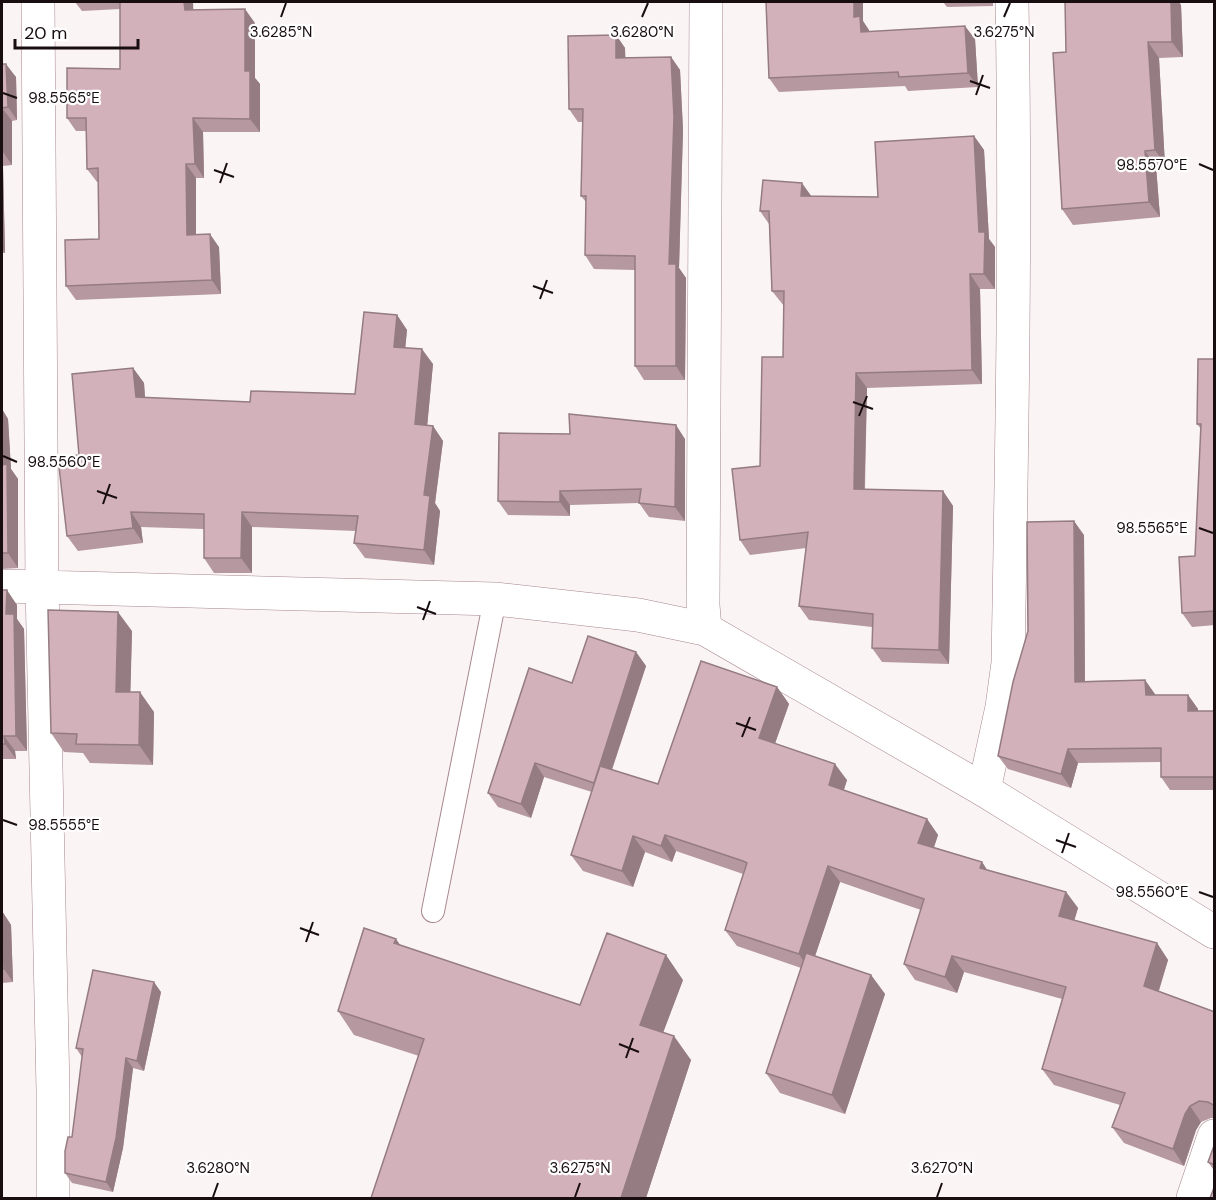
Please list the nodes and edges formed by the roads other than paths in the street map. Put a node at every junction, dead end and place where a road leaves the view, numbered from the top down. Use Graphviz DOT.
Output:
graph roads {
  1 [pos="38,2"];
  2 [pos="706,2"];
  3 [pos="1012,2"];
  4 [pos="2,585"];
  5 [pos="42,585"];
  6 [pos="495,599"];
  7 [pos="705,629"];
  8 [pos="984,790"];
  9 [pos="433,911"];
  10 [pos="1215,932"];
  11 [pos="1215,1136"];
  12 [pos="53,1198"];
  13 [pos="1192,1198"];
  1 -- 5 [label="street"];
  2 -- 7 [label="street"];
  3 -- 8 [label="street"];
  4 -- 5 [label="street"];
  5 -- 6 [label="street"];
  5 -- 12 [label="street"];
  6 -- 7 [label="street"];
  6 -- 9 [label="lane"];
  7 -- 8 [label="street"];
  8 -- 10 [label="street"];
  11 -- 13 [label="street"];
}
